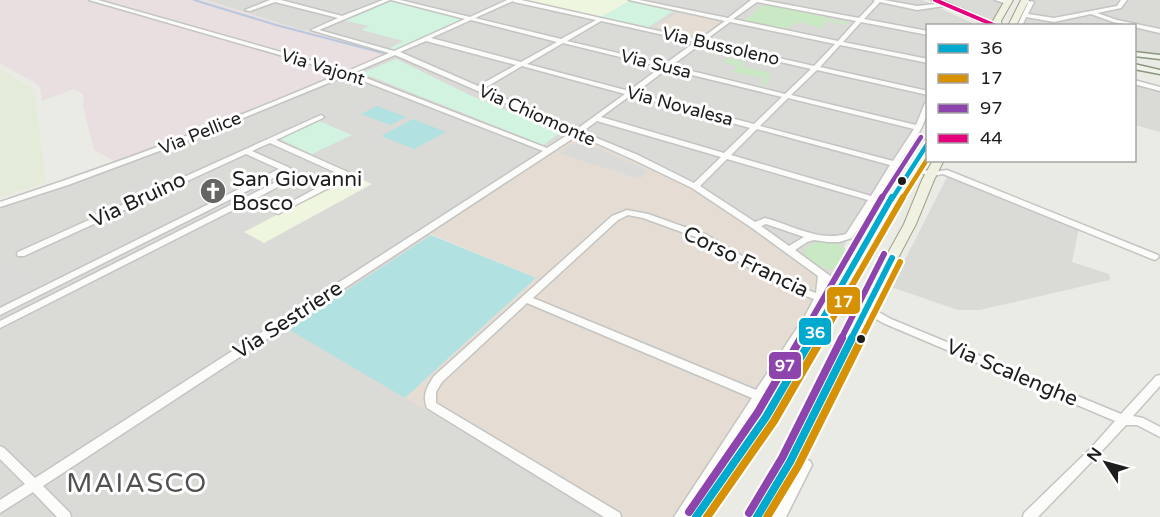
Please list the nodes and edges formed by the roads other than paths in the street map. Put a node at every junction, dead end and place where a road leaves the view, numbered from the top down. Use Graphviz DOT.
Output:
graph roads {
  1 [pos="92,0"];
  2 [pos="275,0"];
  3 [pos="387,0"];
  4 [pos="394,0"];
  5 [pos="512,0"];
  6 [pos="633,0"];
  7 [pos="755,0"];
  8 [pos="877,0"];
  9 [pos="924,0"];
  10 [pos="998,0"];
  11 [pos="1025,0"];
  12 [pos="1124,0"];
  13 [pos="765,1"];
  14 [pos="1008,1"];
  15 [pos="935,3"];
  16 [pos="248,9"];
  17 [pos="1090,12"];
  18 [pos="737,14"];
  19 [pos="1024,15"];
  20 [pos="342,18"];
  21 [pos="470,19"];
  22 [pos="601,19"];
  23 [pos="860,20"];
  24 [pos="727,22"];
  25 [pos="976,24"];
  26 [pos="992,24"];
  27 [pos="997,24"];
  28 [pos="1013,24"];
  29 [pos="1020,24"];
  30 [pos="1128,24"];
  31 [pos="1136,26"];
  32 [pos="1160,31"];
  33 [pos="926,33"];
  34 [pos="427,39"];
  35 [pos="562,41"];
  36 [pos="701,42"];
  37 [pos="838,44"];
  38 [pos="396,54"];
  39 [pos="1136,54"];
  40 [pos="1160,57"];
  41 [pos="926,63"];
  42 [pos="522,64"];
  43 [pos="667,66"];
  44 [pos="1136,66"];
  45 [pos="816,67"];
  46 [pos="1160,72"];
  47 [pos="349,73"];
  48 [pos="1136,83"];
  49 [pos="478,89"];
  50 [pos="1160,89"];
  51 [pos="631,93"];
  52 [pos="926,93"];
  53 [pos="787,96"];
  54 [pos="926,106"];
  55 [pos="321,117"];
  56 [pos="596,118"];
  57 [pos="756,126"];
  58 [pos="918,128"];
  59 [pos="576,133"];
  60 [pos="270,140"];
  61 [pos="926,144"];
  62 [pos="246,151"];
  63 [pos="548,152"];
  64 [pos="726,156"];
  65 [pos="938,162"];
  66 [pos="896,164"];
  67 [pos="910,168"];
  68 [pos="285,169"];
  69 [pos="932,174"];
  70 [pos="694,186"];
  71 [pos="251,198"];
  72 [pos="873,199"];
  73 [pos="0,205"];
  74 [pos="751,216"];
  75 [pos="765,221"];
  76 [pos="756,226"];
  77 [pos="816,237"];
  78 [pos="789,250"];
  79 [pos="21,254"];
  80 [pos="1155,256"];
  81 [pos="824,276"];
  82 [pos="45,289"];
  83 [pos="839,292"];
  84 [pos="55,297"];
  85 [pos="820,298"];
  86 [pos="526,299"];
  87 [pos="864,309"];
  88 [pos="0,312"];
  89 [pos="0,325"];
  90 [pos="1160,379"];
  91 [pos="759,396"];
  92 [pos="1123,420"];
  93 [pos="1160,432"];
  94 [pos="0,451"];
  95 [pos="792,459"];
  96 [pos="34,485"];
  97 [pos="0,507"];
  98 [pos="65,517"];
  99 [pos="615,517"];
  100 [pos="680,517"];
  101 [pos="696,517"];
  102 [pos="757,517"];
  103 [pos="779,517"];
  104 [pos="1029,517"];
  1 -- 47 [label="street, Via Vajont"];
  2 -- 16 [label="street"];
  2 -- 20 [label="street"];
  3 -- 20 [label="street"];
  4 -- 21 [label="street, Via Susa"];
  5 -- 21 [label="street, Via Pellice"];
  5 -- 22 [label="street, Via Bussoleno"];
  6 -- 24 [label="street"];
  7 -- 13 [label="street"];
  7 -- 18 [label="street"];
  8 -- 15 [label="street"];
  8 -- 23 [label="street"];
  9 -- 15 [label="street"];
  10 -- 14 [label="street"];
  11 -- 19 [label="street"];
  11 -- 28 [label="main road"];
  12 -- 17 [label="street"];
  13 -- 18 [label="street"];
  13 -- 23 [label="street"];
  14 -- 27 [label="main road"];
  15 -- 25 [label="street"];
  15 -- 26 [label="street"];
  17 -- 19 [label="street"];
  17 -- 30 [label="street"];
  18 -- 24 [label="street, Via Sestriere"];
  19 -- 29 [label="street"];
  20 -- 38 [label="street, Via Chiomonte"];
  21 -- 34 [label="street, Via Pellice"];
  21 -- 35 [label="street, Via Susa"];
  22 -- 35 [label="street"];
  22 -- 36 [label="street, Via Bussoleno"];
  23 -- 33 [label="street"];
  23 -- 37 [label="street"];
  24 -- 36 [label="street, Via Sestriere"];
  24 -- 37 [label="street"];
  31 -- 32 [label="street"];
  34 -- 38 [label="street, Via Pellice"];
  34 -- 42 [label="street, Via Novalesa"];
  35 -- 42 [label="street"];
  35 -- 43 [label="street, Via Susa"];
  36 -- 43 [label="street, Via Sestriere"];
  36 -- 45 [label="street, Via Bussoleno"];
  37 -- 41 [label="street"];
  37 -- 45 [label="street"];
  38 -- 47 [label="street, Via Pellice"];
  38 -- 49 [label="street, Via Chiomonte"];
  39 -- 40 [label="street"];
  42 -- 49 [label="street"];
  42 -- 51 [label="street, Via Novalesa"];
  43 -- 51 [label="street, Via Sestriere"];
  43 -- 53 [label="street, Via Susa"];
  44 -- 46 [label="street"];
  45 -- 52 [label="street, Via Bussoleno"];
  45 -- 53 [label="street"];
  47 -- 63 [label="street, Via Vajont"];
  47 -- 73 [label="street, Via Pellice"];
  48 -- 50 [label="street"];
  49 -- 59 [label="street, Via Chiomonte"];
  51 -- 56 [label="street, Via Sestriere"];
  51 -- 57 [label="street, Via Novalesa"];
  53 -- 57 [label="street"];
  53 -- 58 [label="street, Via Susa"];
  54 -- 58 [label="street"];
  55 -- 60 [label="street, Via Bruino"];
  56 -- 59 [label="street, Via Sestriere"];
  56 -- 64 [label="street"];
  57 -- 64 [label="street"];
  57 -- 66 [label="street, Via Novalesa"];
  58 -- 66 [label="street"];
  59 -- 63 [label="street, Via Sestriere"];
  59 -- 70 [label="street, Via Chiomonte"];
  60 -- 62 [label="street, Via Bruino"];
  60 -- 71 [label="street"];
  61 -- 67 [label="main road, Corso Francia"];
  62 -- 68 [label="street"];
  62 -- 79 [label="street, Via Bruino"];
  63 -- 96 [label="street, Via Sestriere"];
  64 -- 70 [label="street"];
  64 -- 72 [label="street"];
  65 -- 69 [label="main road"];
  66 -- 67 [label="street, Via Novalesa"];
  66 -- 72 [label="street"];
  67 -- 69 [label="street, Via Novalesa"];
  67 -- 83 [label="main road, Corso Francia"];
  68 -- 71 [label="street"];
  68 -- 82 [label="street"];
  69 -- 80 [label="street"];
  69 -- 87 [label="main road"];
  70 -- 76 [label="street, Via Chiomonte"];
  71 -- 84 [label="street"];
  72 -- 77 [label="street"];
  74 -- 75 [label="street"];
  75 -- 76 [label="street"];
  75 -- 77 [label="street"];
  76 -- 78 [label="street, Via Chiomonte"];
  77 -- 78 [label="street"];
  78 -- 81 [label="street, Via Chiomonte"];
  81 -- 83 [label="street, Via Chiomonte"];
  81 -- 85 [label="street, Corso Francia"];
  82 -- 84 [label="street"];
  82 -- 88 [label="street"];
  83 -- 87 [label="street, Via Chiomonte"];
  83 -- 101 [label="main road, Corso Francia"];
  84 -- 89 [label="street"];
  85 -- 86 [label="street, Corso Francia"];
  85 -- 91 [label="street, Corso Francia"];
  86 -- 91 [label="street"];
  86 -- 99 [label="street, Corso Francia"];
  87 -- 92 [label="street, Via Scalenghe"];
  87 -- 95 [label="main road"];
  90 -- 92 [label="street"];
  91 -- 100 [label="street, Corso Francia"];
  92 -- 93 [label="street, Via Scalenghe"];
  92 -- 104 [label="street"];
  94 -- 96 [label="street"];
  95 -- 102 [label="main road"];
  95 -- 103 [label="street"];
  96 -- 97 [label="street, Via Sestriere"];
  96 -- 98 [label="street"];
}
